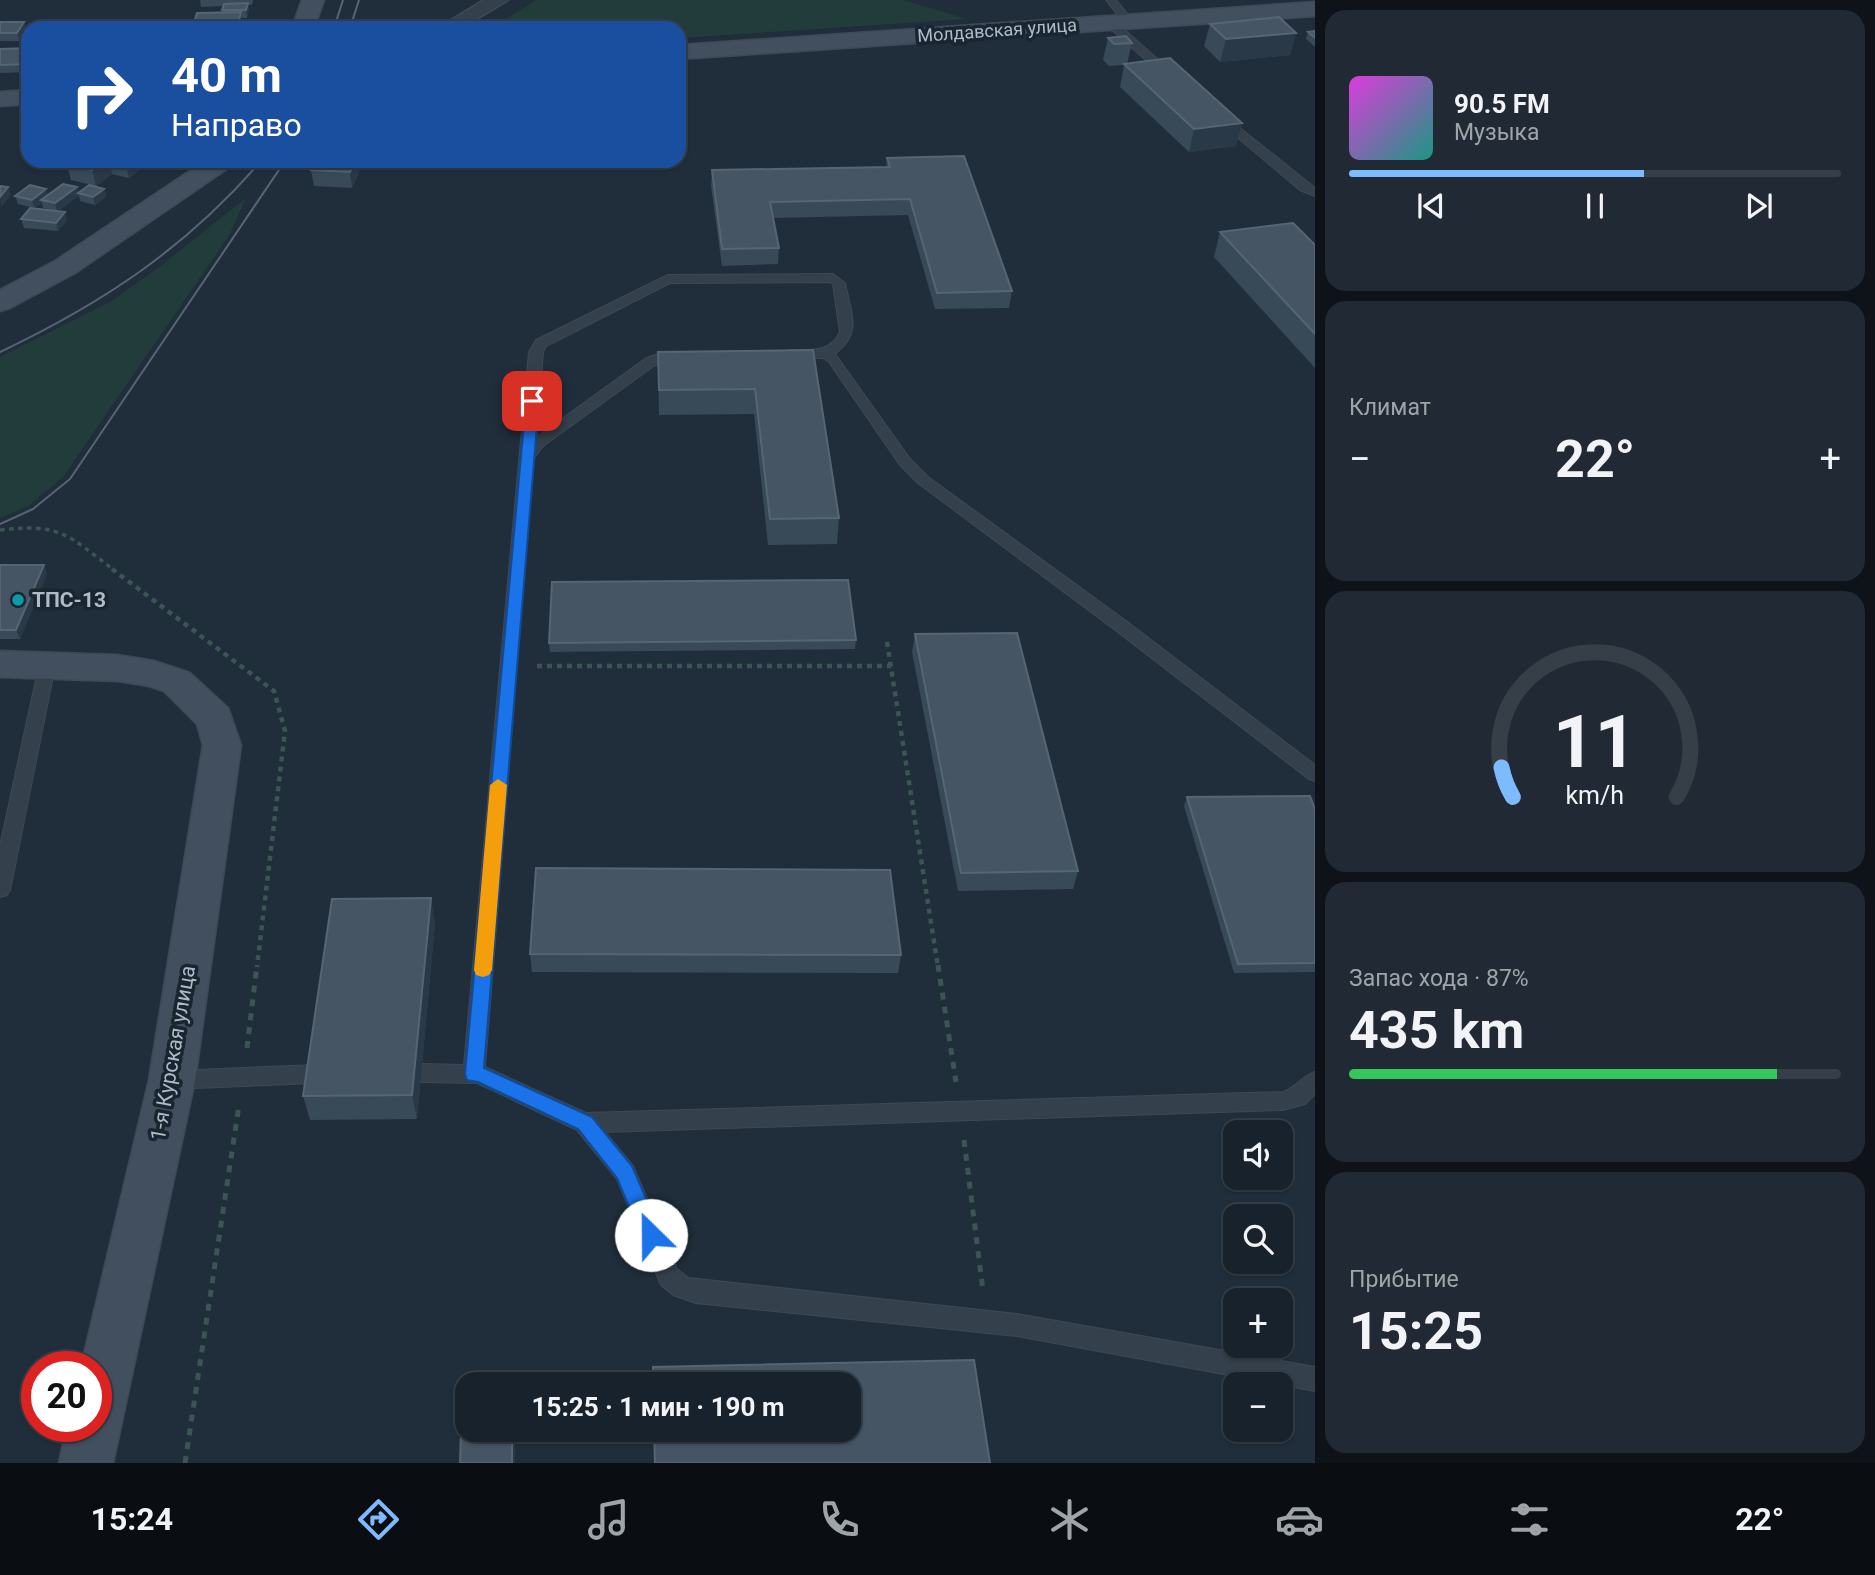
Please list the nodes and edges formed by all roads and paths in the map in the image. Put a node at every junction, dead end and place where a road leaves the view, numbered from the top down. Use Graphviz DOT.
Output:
graph roads {
  1 [pos="313,0"];
  2 [pos="498,0"];
  3 [pos="1315,9"];
  4 [pos="1115,14"];
  5 [pos="306,21"];
  6 [pos="461,21"];
  7 [pos="686,51"];
  8 [pos="1177,82"];
  9 [pos="21,98"];
  10 [pos="0,99"];
  11 [pos="1209,108"];
  12 [pos="212,168"];
  13 [pos="1315,192"];
  14 [pos="0,302"];
  15 [pos="826,354"];
  16 [pos="775,355"];
  17 [pos="694,356"];
  18 [pos="529,452"];
  19 [pos="887,642"];
  20 [pos="0,664"];
  21 [pos="47,666"];
  22 [pos="508,666"];
  23 [pos="891,666"];
  24 [pos="1315,774"];
  25 [pos="0,890"];
  26 [pos="422,1073"];
  27 [pos="316,1074"];
  28 [pos="474,1074"];
  29 [pos="172,1080"];
  30 [pos="1315,1081"];
  31 [pos="961,1111"];
  32 [pos="585,1123"];
  33 [pos="987,1323"];
  34 [pos="111,1351"];
  35 [pos="1315,1380"];
  36 [pos="91,1442"];
  37 [pos="86,1463"];
  1 -- 5 [label="street"];
  2 -- 6 [label="street"];
  3 -- 4 [label="street, Молдавская улица"];
  4 -- 7 [label="street, Молдавская улица"];
  4 -- 8 [label="lane"];
  9 -- 10 [label="street"];
  11 -- 13 [label="lane"];
  12 -- 14 [label="street"];
  15 -- 16 [label="lane"];
  15 -- 18 [label="lane"];
  15 -- 24 [label="lane"];
  17 -- 18 [label="lane"];
  18 -- 22 [label="lane"];
  19 -- 23 [label="path"];
  20 -- 21 [label="street, 1-я Курская улица"];
  21 -- 25 [label="lane"];
  21 -- 29 [label="street, 1-я Курская улица"];
  22 -- 23 [label="path"];
  22 -- 28 [label="lane"];
  23 -- 31 [label="path"];
  26 -- 28 [label="lane"];
  27 -- 29 [label="lane"];
  28 -- 32 [label="lane"];
  29 -- 34 [label="street, 1-я Курская улица"];
  30 -- 31 [label="lane"];
  31 -- 32 [label="lane"];
  31 -- 33 [label="path"];
  32 -- 33 [label="lane"];
  33 -- 35 [label="lane"];
  36 -- 37 [label="street"];
}
